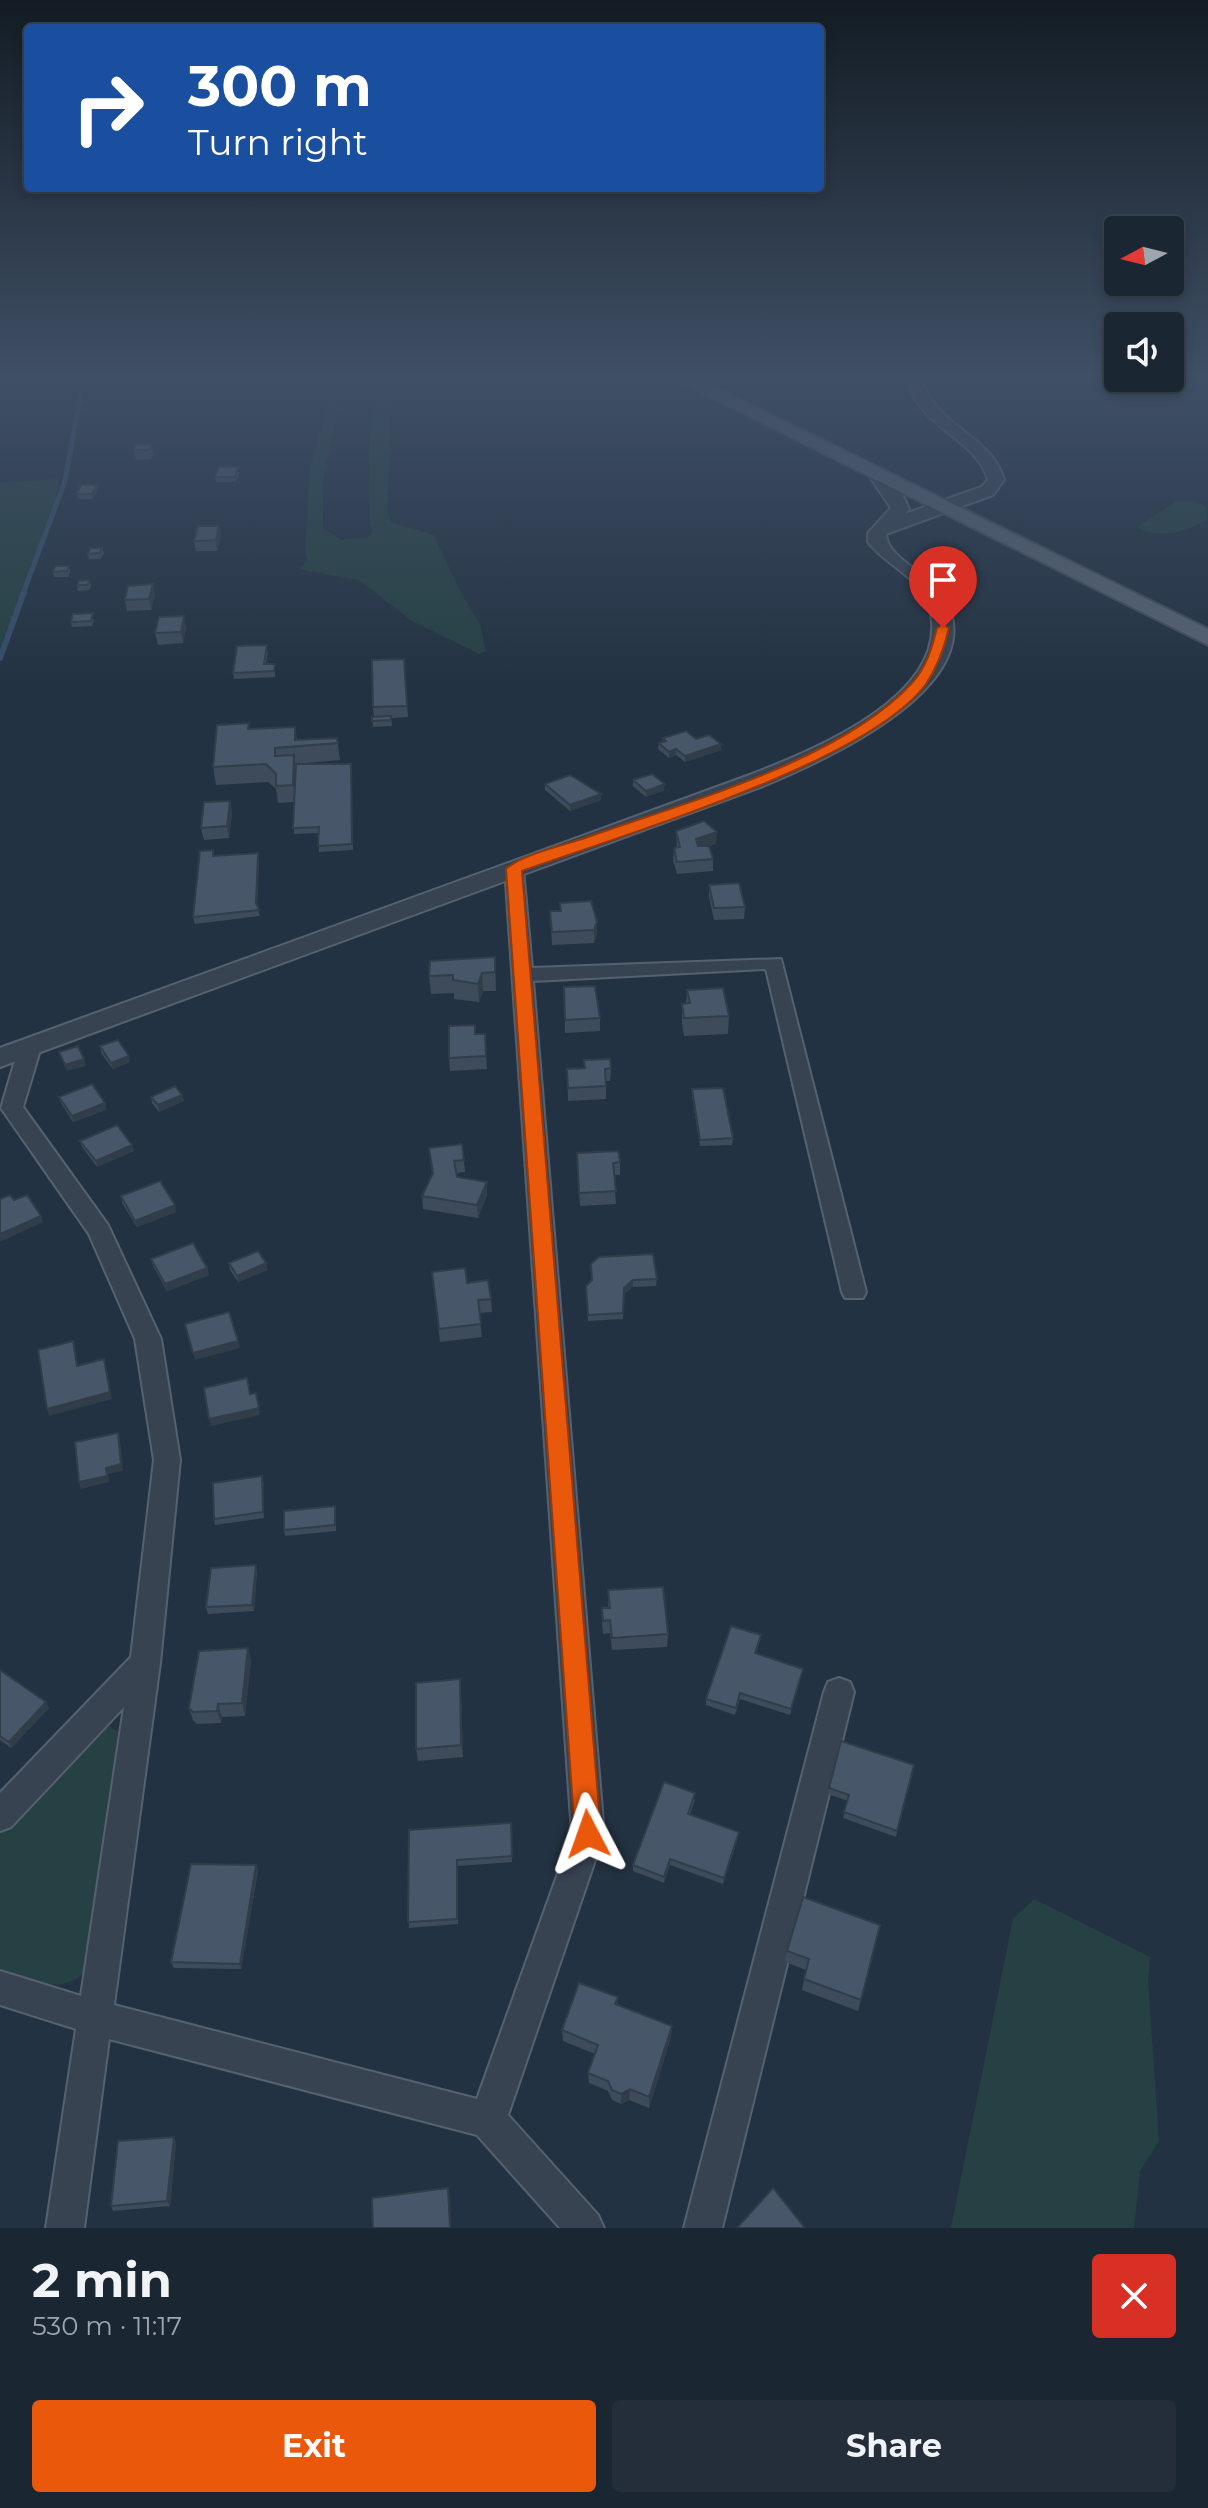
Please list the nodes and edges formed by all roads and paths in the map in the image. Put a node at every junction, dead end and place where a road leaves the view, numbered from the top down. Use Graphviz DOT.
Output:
graph roads {
  1 [pos="879,478"];
  2 [pos="884,478"];
  3 [pos="996,478"];
  4 [pos="987,491"];
  5 [pos="915,494"];
  6 [pos="942,507"];
  7 [pos="966,519"];
  8 [pos="882,528"];
  9 [pos="1005,538"];
  10 [pos="1208,638"];
  11 [pos="514,869"];
  12 [pos="523,975"];
  13 [pos="30,1047"];
  14 [pos="0,1058"];
  15 [pos="6,1107"];
  16 [pos="854,1292"];
  17 [pos="145,1663"];
  18 [pos="839,1692"];
  19 [pos="0,1816"];
  20 [pos="0,1988"];
  21 [pos="97,2018"];
  22 [pos="488,2120"];
  23 [pos="65,2228"];
  24 [pos="585,2228"];
  25 [pos="703,2228"];
  1 -- 8 [label="street"];
  2 -- 5 [label="main road"];
  3 -- 4 [label="street"];
  4 -- 5 [label="street"];
  4 -- 6 [label="street"];
  4 -- 9 [label="street"];
  5 -- 6 [label="main road"];
  6 -- 7 [label="main road"];
  6 -- 8 [label="street"];
  7 -- 8 [label="street"];
  7 -- 9 [label="main road"];
  8 -- 11 [label="street"];
  9 -- 10 [label="main road"];
  11 -- 12 [label="street"];
  11 -- 13 [label="street"];
  12 -- 16 [label="street"];
  12 -- 22 [label="street"];
  13 -- 14 [label="street"];
  13 -- 15 [label="street"];
  15 -- 17 [label="street"];
  17 -- 19 [label="street"];
  17 -- 21 [label="street"];
  18 -- 25 [label="street"];
  20 -- 21 [label="street"];
  21 -- 22 [label="street"];
  21 -- 23 [label="street"];
  22 -- 24 [label="street"];
}
